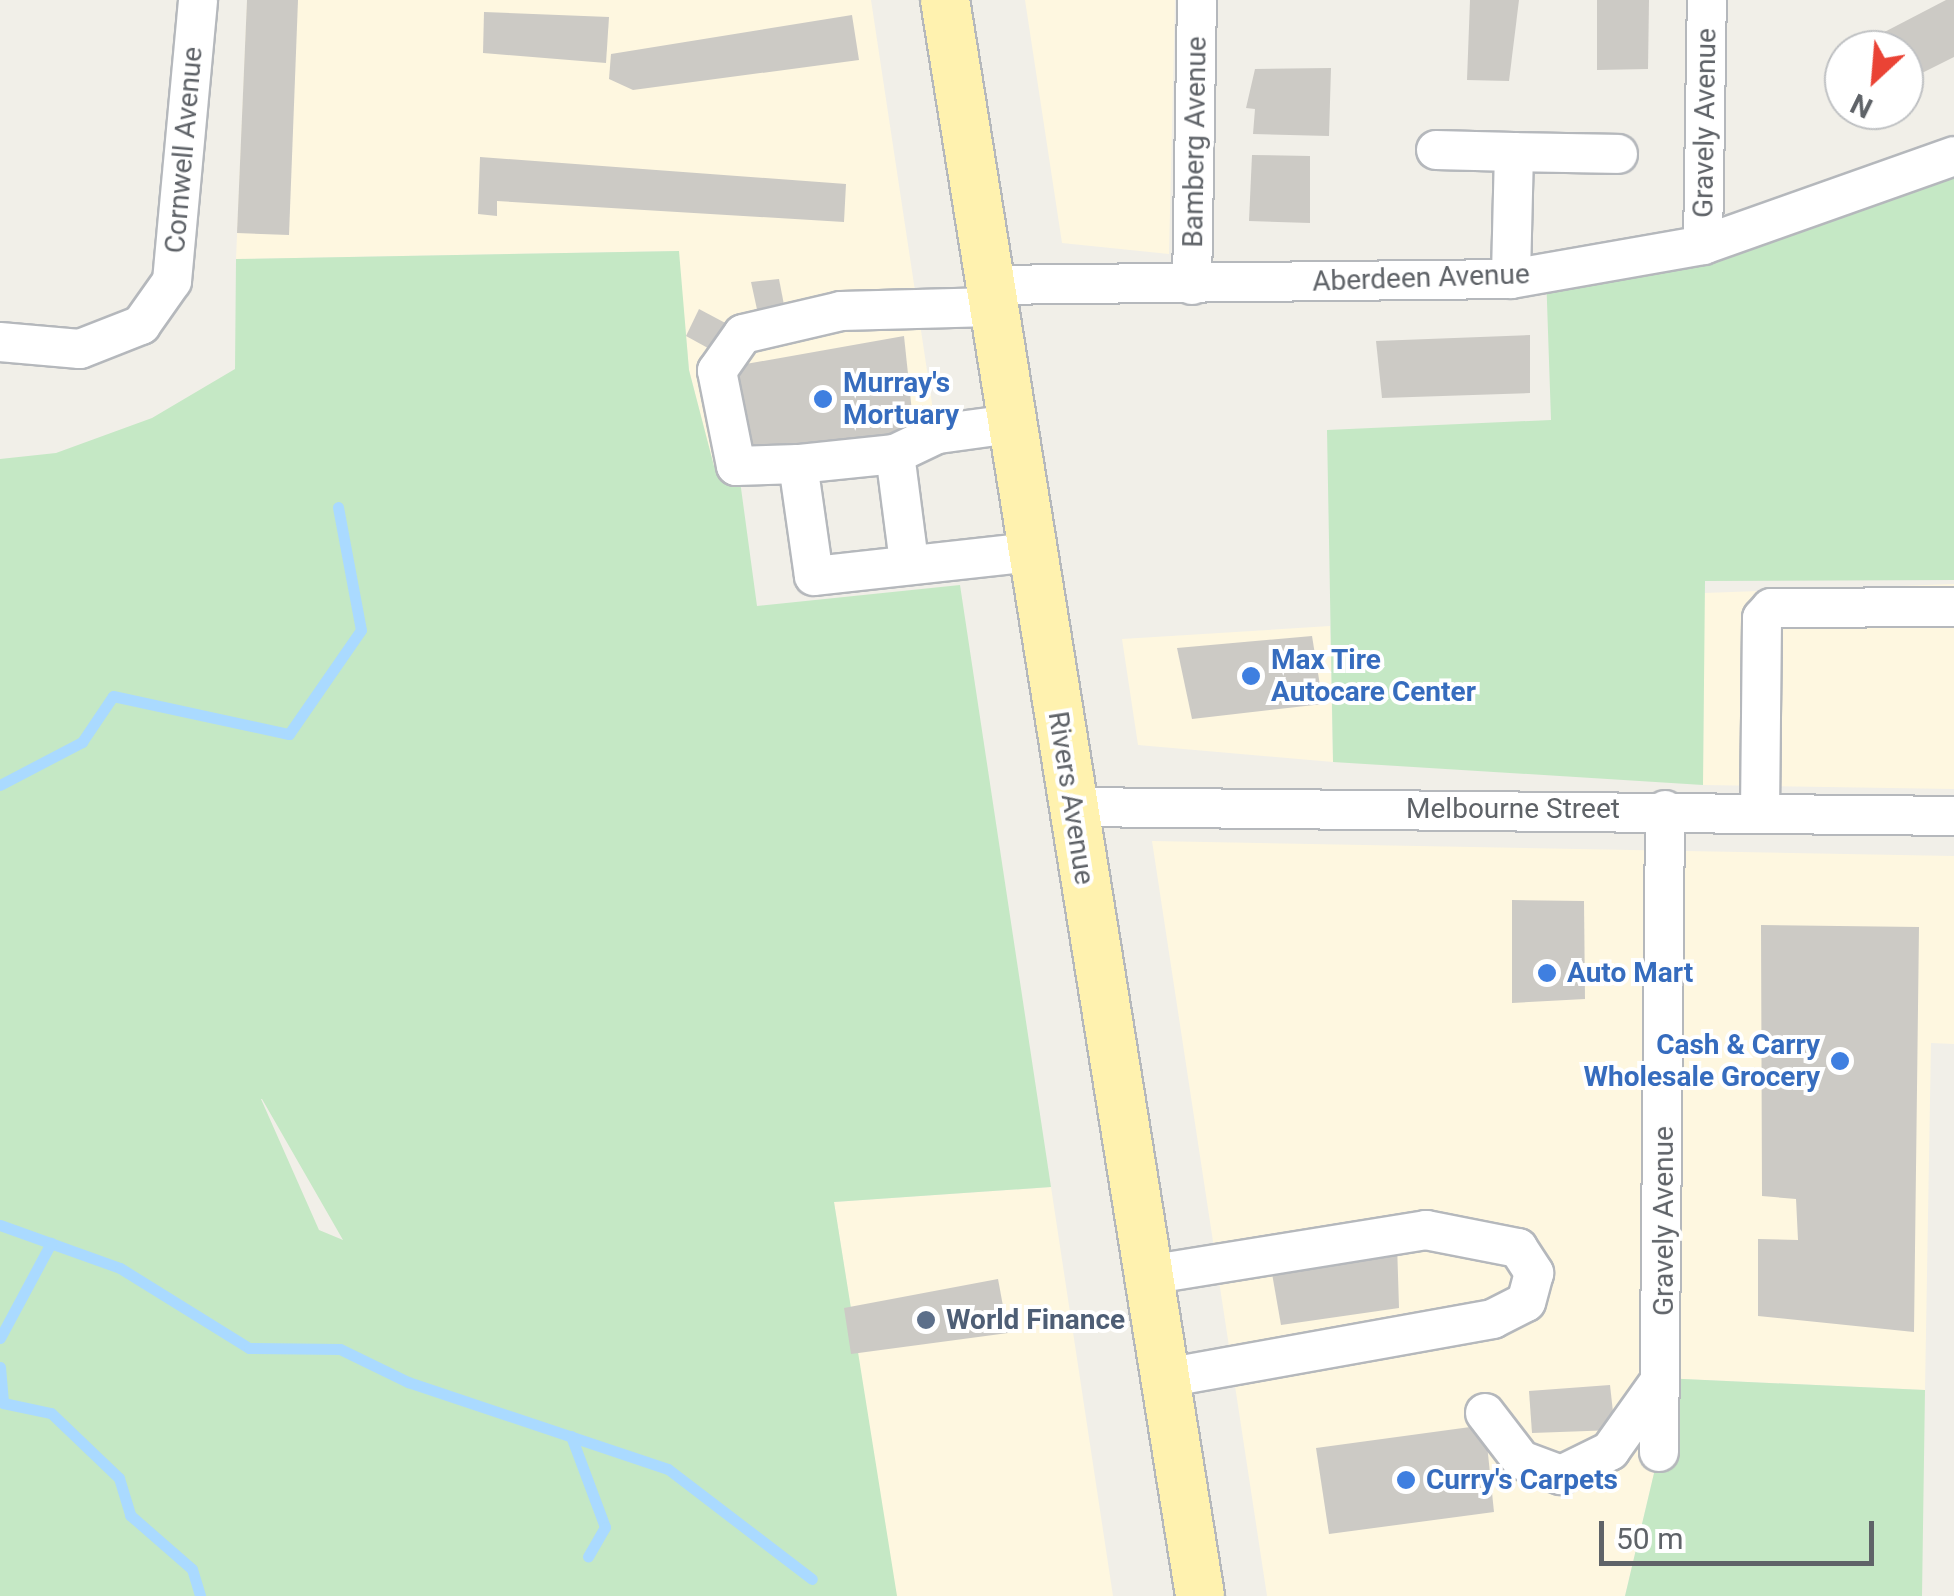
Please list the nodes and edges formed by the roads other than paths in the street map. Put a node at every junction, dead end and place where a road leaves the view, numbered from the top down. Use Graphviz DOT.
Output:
graph roads {
  1 [pos="198,0"];
  2 [pos="946,0"];
  3 [pos="1198,0"];
  4 [pos="1707,0"];
  5 [pos="1436,150"];
  6 [pos="1514,152"];
  7 [pos="1618,154"];
  8 [pos="1954,156"];
  9 [pos="1702,246"];
  10 [pos="1511,279"];
  11 [pos="1192,284"];
  12 [pos="990,296"];
  13 [pos="0,342"];
  14 [pos="1011,424"];
  15 [pos="895,454"];
  16 [pos="798,464"];
  17 [pos="1032,552"];
  18 [pos="909,562"];
  19 [pos="1954,607"];
  20 [pos="1072,806"];
  21 [pos="1665,810"];
  22 [pos="1760,812"];
  23 [pos="1954,816"];
  24 [pos="1148,1275"];
  25 [pos="1164,1378"];
  26 [pos="1662,1378"];
  27 [pos="1484,1413"];
  28 [pos="1659,1452"];
  29 [pos="1200,1596"];
  1 -- 13 [label="street, Cornwell Avenue"];
  2 -- 12 [label="main road, Rivers Avenue"];
  3 -- 11 [label="street, Bamberg Avenue"];
  4 -- 9 [label="street, Gravely Avenue"];
  5 -- 6 [label="street"];
  6 -- 7 [label="street"];
  6 -- 10 [label="street"];
  8 -- 9 [label="street, Aberdeen Avenue"];
  9 -- 10 [label="street, Aberdeen Avenue"];
  10 -- 11 [label="street, Aberdeen Avenue"];
  11 -- 12 [label="street, Aberdeen Avenue"];
  12 -- 14 [label="main road, Rivers Avenue"];
  12 -- 16 [label="street, Aberdeen Avenue"];
  14 -- 15 [label="street"];
  14 -- 17 [label="main road, Rivers Avenue"];
  15 -- 16 [label="street"];
  15 -- 18 [label="street"];
  16 -- 18 [label="street"];
  17 -- 18 [label="street"];
  17 -- 20 [label="main road, Rivers Avenue"];
  19 -- 22 [label="street"];
  20 -- 21 [label="street, Melbourne Street"];
  20 -- 24 [label="main road, Rivers Avenue"];
  21 -- 22 [label="street, Melbourne Street"];
  21 -- 26 [label="street, Gravely Avenue"];
  22 -- 23 [label="street, Melbourne Street"];
  24 -- 25 [label="main road, Rivers Avenue"];
  24 -- 25 [label="street"];
  25 -- 29 [label="main road, Rivers Avenue"];
  26 -- 27 [label="street"];
  26 -- 28 [label="street, Gravely Avenue"];
}
